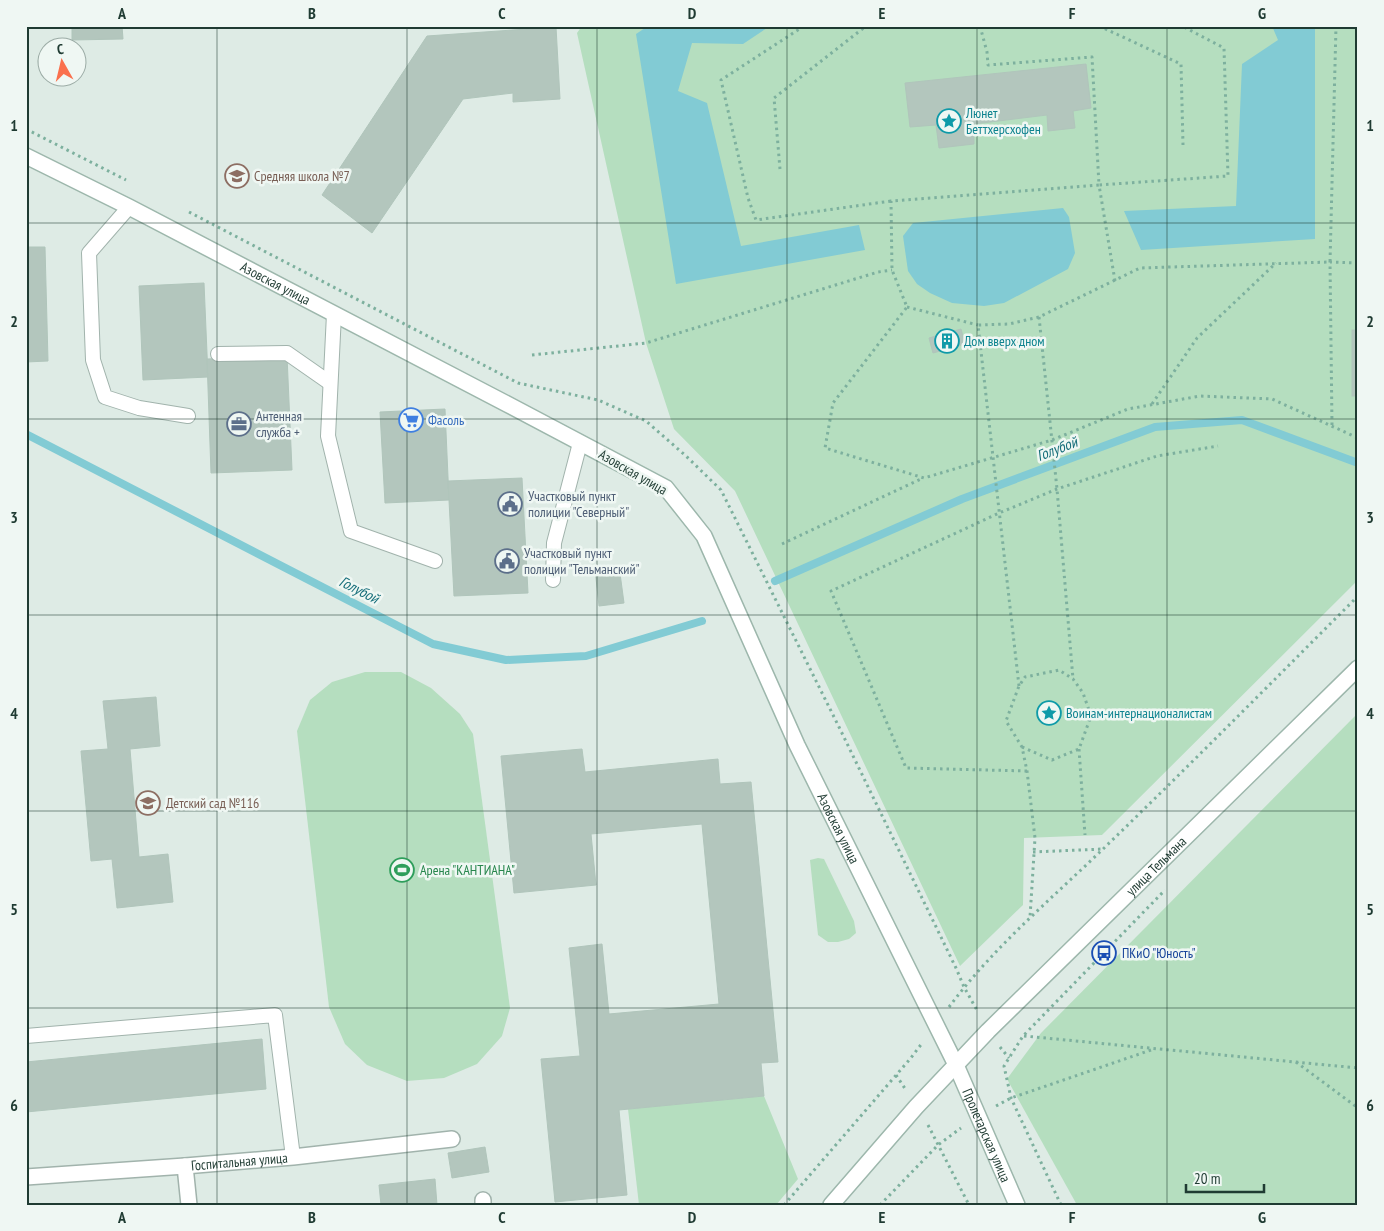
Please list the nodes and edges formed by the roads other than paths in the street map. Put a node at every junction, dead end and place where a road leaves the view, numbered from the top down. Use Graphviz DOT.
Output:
graph roads {
  1 [pos="26,156"];
  2 [pos="129,207"];
  3 [pos="334,314"];
  4 [pos="218,354"];
  5 [pos="330,383"];
  6 [pos="188,416"];
  7 [pos="580,443"];
  8 [pos="434,561"];
  9 [pos="553,580"];
  10 [pos="1358,668"];
  11 [pos="26,1036"];
  12 [pos="956,1066"];
  13 [pos="452,1139"];
  14 [pos="293,1157"];
  15 [pos="185,1166"];
  16 [pos="26,1177"];
  17 [pos="189,1205"];
  18 [pos="831,1205"];
  19 [pos="1017,1205"];
  1 -- 2 [label="main road, Азовская улица"];
  2 -- 3 [label="main road, Азовская улица"];
  2 -- 6 [label="lane"];
  3 -- 5 [label="lane"];
  3 -- 7 [label="main road, Азовская улица"];
  4 -- 5 [label="lane"];
  5 -- 8 [label="lane"];
  7 -- 9 [label="lane"];
  7 -- 12 [label="main road, Азовская улица"];
  10 -- 12 [label="main road, улица Тельмана"];
  11 -- 14 [label="lane"];
  12 -- 18 [label="main road, улица Тельмана"];
  12 -- 19 [label="main road, Пролетарская улица"];
  13 -- 14 [label="main road, Госпитальная улица"];
  14 -- 15 [label="main road, Госпитальная улица"];
  15 -- 16 [label="main road, Госпитальная улица"];
  15 -- 17 [label="main road"];
}
